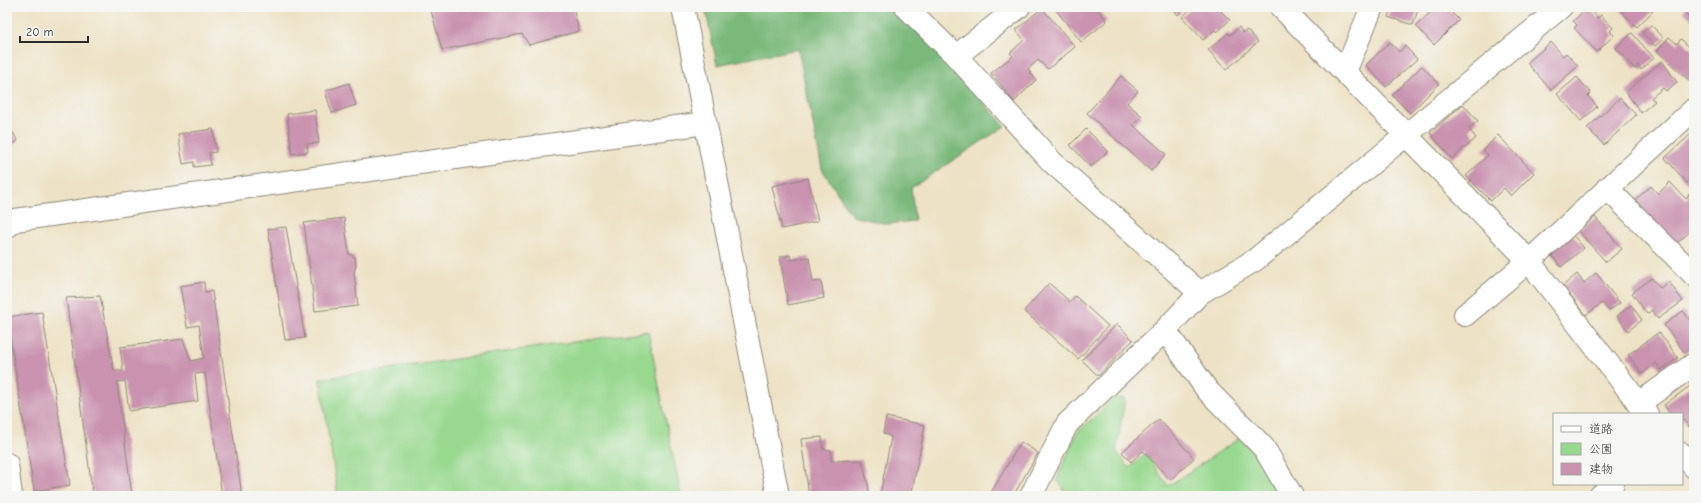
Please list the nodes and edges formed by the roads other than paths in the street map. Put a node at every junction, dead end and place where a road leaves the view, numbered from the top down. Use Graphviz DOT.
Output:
graph roads {
  1 [pos="683,7"];
  2 [pos="906,7"];
  3 [pos="1019,7"];
  4 [pos="1281,7"];
  5 [pos="1372,7"];
  6 [pos="1561,7"];
  7 [pos="956,56"];
  8 [pos="1345,72"];
  9 [pos="1694,109"];
  10 [pos="705,123"];
  11 [pos="1405,135"];
  12 [pos="1607,188"];
  13 [pos="7,227"];
  14 [pos="1529,261"];
  15 [pos="1694,275"];
  16 [pos="1200,293"];
  17 [pos="1465,315"];
  18 [pos="1165,330"];
  19 [pos="1694,364"];
  20 [pos="1642,409"];
  21 [pos="1683,455"];
  22 [pos="7,464"];
  23 [pos="1694,466"];
  24 [pos="1612,485"];
  25 [pos="11,496"];
  26 [pos="778,496"];
  27 [pos="1031,496"];
  28 [pos="1292,496"];
  29 [pos="1600,496"];
  1 -- 10 [label="street"];
  2 -- 7 [label="street"];
  3 -- 7 [label="street"];
  4 -- 8 [label="street"];
  5 -- 8 [label="street"];
  6 -- 11 [label="street"];
  7 -- 16 [label="street"];
  8 -- 11 [label="street"];
  9 -- 12 [label="street"];
  10 -- 13 [label="street"];
  10 -- 26 [label="street"];
  11 -- 14 [label="street"];
  11 -- 16 [label="street"];
  12 -- 14 [label="street"];
  12 -- 15 [label="street"];
  14 -- 17 [label="street"];
  14 -- 20 [label="street"];
  16 -- 18 [label="street"];
  18 -- 27 [label="street"];
  18 -- 28 [label="street"];
  19 -- 20 [label="street"];
  21 -- 23 [label="street"];
  22 -- 25 [label="street"];
  24 -- 29 [label="street"];
}
